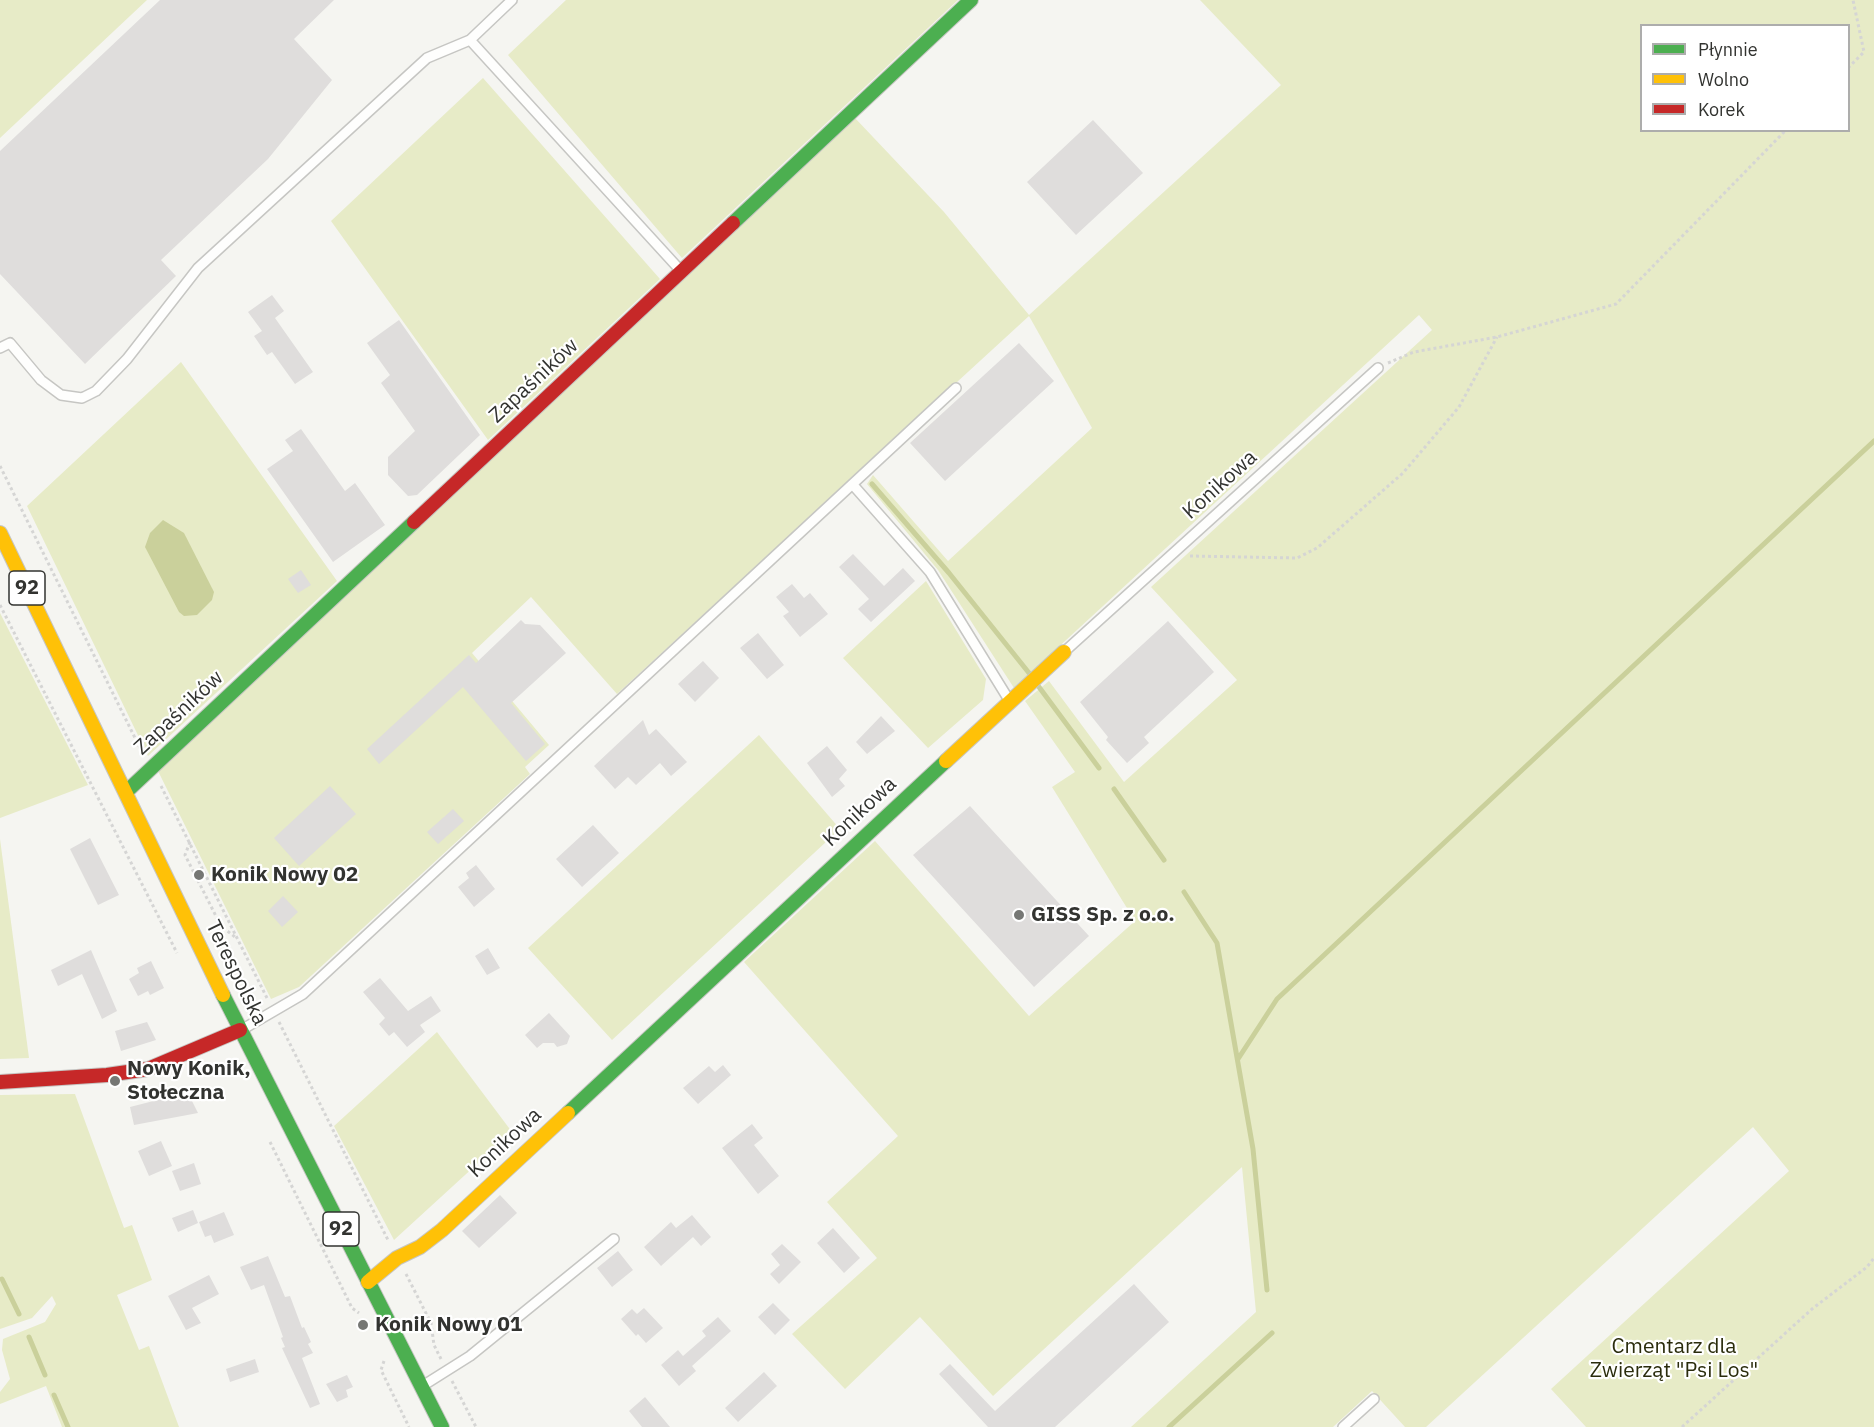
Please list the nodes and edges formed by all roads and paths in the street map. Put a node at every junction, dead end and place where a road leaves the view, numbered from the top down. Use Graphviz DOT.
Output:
graph roads {
  1 [pos="512,0"];
  2 [pos="970,0"];
  3 [pos="1853,0"];
  4 [pos="470,40"];
  5 [pos="1850,66"];
  6 [pos="1784,132"];
  7 [pos="681,271"];
  8 [pos="1497,337"];
  9 [pos="0,348"];
  10 [pos="1378,368"];
  11 [pos="956,388"];
  12 [pos="0,466"];
  13 [pos="853,485"];
  14 [pos="0,533"];
  15 [pos="1173,555"];
  16 [pos="1064,652"];
  17 [pos="1011,702"];
  18 [pos="152,768"];
  19 [pos="126,792"];
  20 [pos="190,842"];
  21 [pos="236,938"];
  22 [pos="274,1011"];
  23 [pos="240,1030"];
  24 [pos="0,1082"];
  25 [pos="614,1239"];
  26 [pos="397,1258"];
  27 [pos="1874,1258"];
  28 [pos="368,1282"];
  29 [pos="447,1371"];
  30 [pos="422,1387"];
  31 [pos="1374,1399"];
  32 [pos="442,1427"];
  33 [pos="476,1427"];
  34 [pos="1343,1427"];
  35 [pos="1682,1427"];
  1 -- 4 [label="lane"];
  2 -- 7 [label="street, Zapaśników"];
  3 -- 5 [label="path"];
  4 -- 7 [label="lane"];
  4 -- 9 [label="lane"];
  6 -- 8 [label="path"];
  7 -- 18 [label="street, Zapaśników"];
  8 -- 10 [label="path"];
  8 -- 15 [label="path"];
  10 -- 15 [label="lane, Konikowa"];
  11 -- 13 [label="lane"];
  12 -- 18 [label="path"];
  13 -- 17 [label="lane"];
  13 -- 22 [label="lane"];
  14 -- 19 [label="street, Terespolska / 92"];
  15 -- 16 [label="lane, Konikowa"];
  16 -- 17 [label="street, Konikowa"];
  17 -- 26 [label="street, Konikowa"];
  18 -- 19 [label="street, Zapaśników"];
  18 -- 20 [label="path"];
  19 -- 23 [label="street, Terespolska / 92"];
  20 -- 21 [label="path"];
  20 -- 21 [label="path"];
  21 -- 22 [label="path"];
  22 -- 23 [label="lane"];
  22 -- 26 [label="path"];
  23 -- 24 [label="street"];
  23 -- 28 [label="street, Terespolska / 92"];
  25 -- 29 [label="lane"];
  26 -- 28 [label="street, Konikowa"];
  26 -- 29 [label="path"];
  27 -- 35 [label="path"];
  28 -- 30 [label="street, Terespolska / 92"];
  29 -- 30 [label="lane"];
  29 -- 33 [label="path"];
  30 -- 32 [label="street, Terespolska / 92"];
  31 -- 34 [label="lane"];
}
